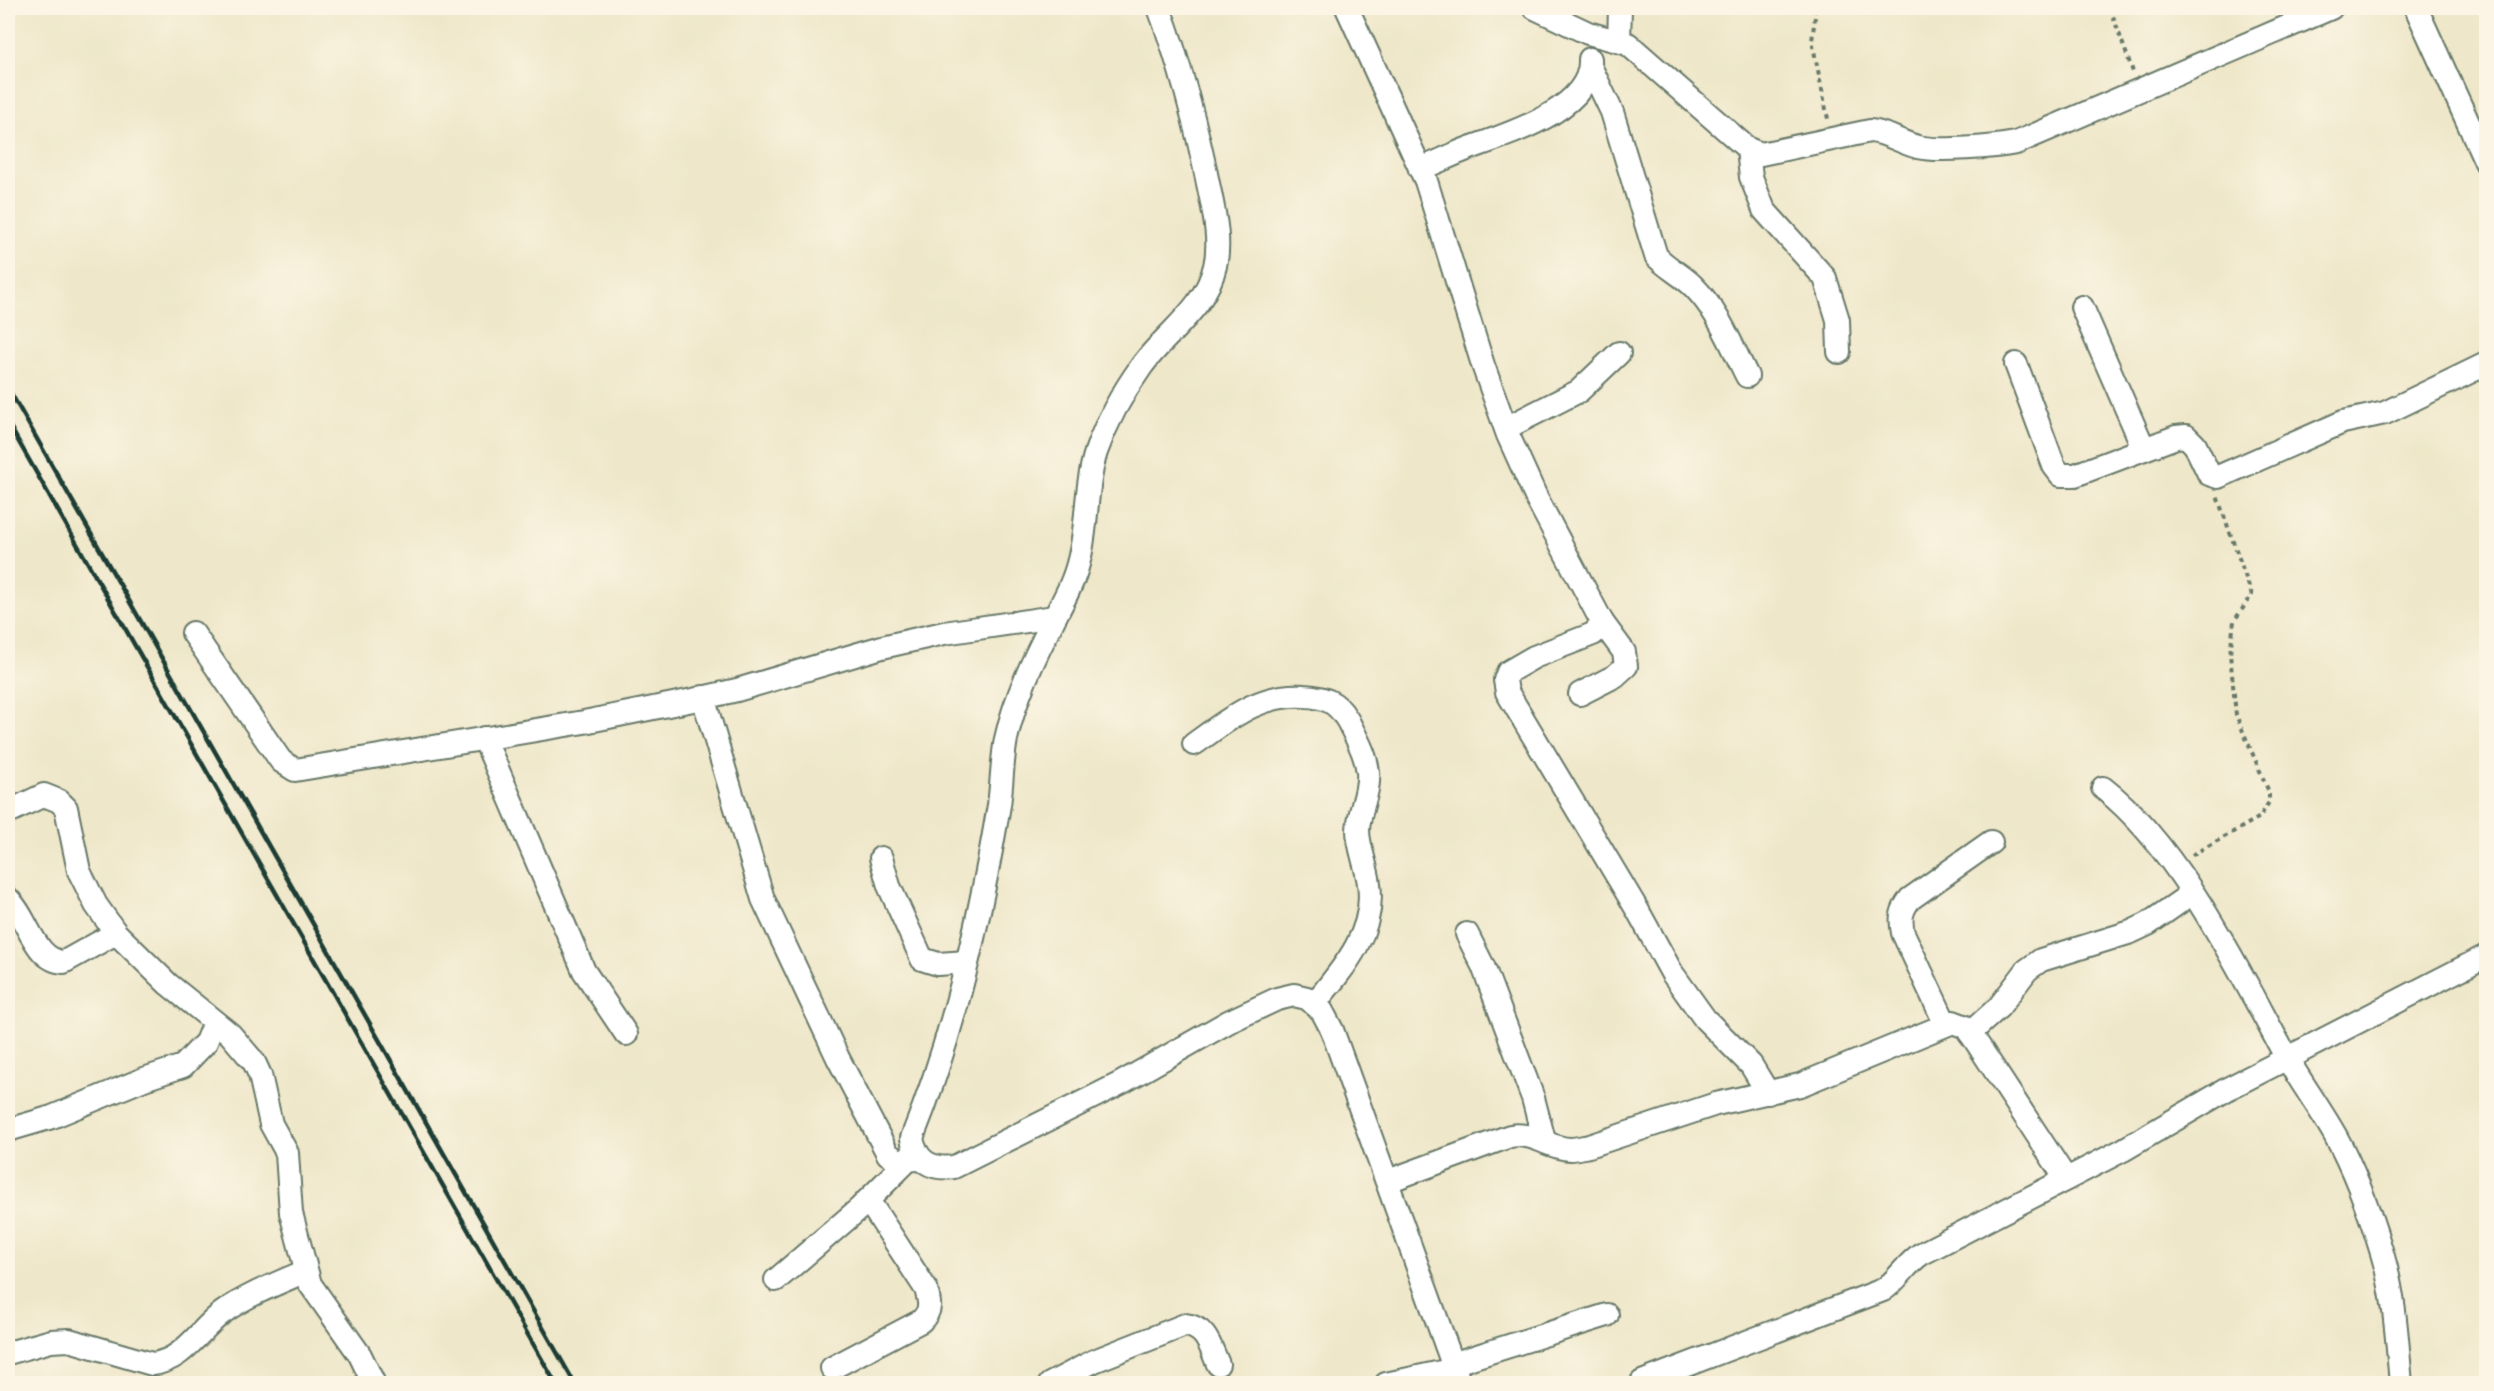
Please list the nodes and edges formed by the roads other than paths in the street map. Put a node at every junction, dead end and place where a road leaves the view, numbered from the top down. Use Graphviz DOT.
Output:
graph roads {
  1 [pos="1159,8"];
  2 [pos="1347,8"];
  3 [pos="1535,8"];
  4 [pos="1620,8"];
  5 [pos="2331,8"];
  6 [pos="2416,8"];
  7 [pos="1588,33"];
  8 [pos="1618,41"];
  9 [pos="1590,66"];
  10 [pos="1749,149"];
  11 [pos="2487,162"];
  12 [pos="1420,169"];
  13 [pos="2082,307"];
  14 [pos="1839,352"];
  15 [pos="1619,353"];
  16 [pos="2016,364"];
  17 [pos="2487,364"];
  18 [pos="1747,376"];
  19 [pos="1506,428"];
  20 [pos="2144,449"];
  21 [pos="1054,617"];
  22 [pos="1602,621"];
  23 [pos="194,633"];
  24 [pos="1580,694"];
  25 [pos="703,697"];
  26 [pos="484,738"];
  27 [pos="1194,744"];
  28 [pos="2103,788"];
  29 [pos="8,812"];
  30 [pos="1991,842"];
  31 [pos="881,858"];
  32 [pos="2191,894"];
  33 [pos="8,899"];
  34 [pos="116,933"];
  35 [pos="1467,934"];
  36 [pos="2487,956"];
  37 [pos="967,962"];
  38 [pos="1314,1004"];
  39 [pos="214,1022"];
  40 [pos="1944,1023"];
  41 [pos="1970,1033"];
  42 [pos="626,1034"];
  43 [pos="2287,1058"];
  44 [pos="1768,1092"];
  45 [pos="8,1130"];
  46 [pos="1544,1140"];
  47 [pos="914,1160"];
  48 [pos="2066,1179"];
  49 [pos="1388,1181"];
  50 [pos="868,1200"];
  51 [pos="306,1270"];
  52 [pos="776,1280"];
  53 [pos="1607,1315"];
  54 [pos="8,1353"];
  55 [pos="1218,1364"];
  56 [pos="832,1368"];
  57 [pos="1455,1372"];
  58 [pos="1642,1382"];
  59 [pos="374,1383"];
  60 [pos="1050,1383"];
  61 [pos="1386,1383"];
  62 [pos="2401,1383"];
  1 -- 21 [label="street"];
  2 -- 12 [label="street"];
  3 -- 7 [label="street"];
  4 -- 8 [label="street"];
  5 -- 10 [label="street"];
  6 -- 11 [label="street"];
  7 -- 8 [label="street"];
  7 -- 9 [label="street"];
  8 -- 10 [label="street"];
  9 -- 12 [label="street"];
  9 -- 18 [label="street"];
  10 -- 14 [label="street"];
  12 -- 19 [label="street"];
  13 -- 20 [label="street"];
  15 -- 19 [label="street"];
  16 -- 20 [label="street"];
  17 -- 20 [label="street"];
  19 -- 22 [label="street"];
  21 -- 25 [label="street"];
  21 -- 37 [label="street"];
  22 -- 24 [label="street"];
  22 -- 44 [label="street"];
  23 -- 26 [label="street"];
  25 -- 26 [label="street"];
  25 -- 47 [label="street"];
  26 -- 42 [label="street"];
  27 -- 38 [label="street"];
  28 -- 32 [label="street"];
  29 -- 34 [label="street"];
  30 -- 40 [label="street"];
  31 -- 37 [label="street"];
  32 -- 41 [label="street"];
  32 -- 43 [label="street"];
  33 -- 34 [label="street"];
  34 -- 39 [label="street"];
  35 -- 46 [label="street"];
  36 -- 43 [label="street"];
  37 -- 47 [label="street"];
  38 -- 47 [label="street"];
  38 -- 49 [label="street"];
  39 -- 45 [label="street"];
  39 -- 51 [label="street"];
  40 -- 41 [label="street"];
  40 -- 44 [label="street"];
  41 -- 48 [label="street"];
  43 -- 48 [label="street"];
  43 -- 62 [label="street"];
  44 -- 46 [label="street"];
  46 -- 49 [label="street"];
  47 -- 50 [label="street"];
  48 -- 58 [label="street"];
  49 -- 57 [label="street"];
  50 -- 52 [label="street"];
  50 -- 56 [label="street"];
  51 -- 54 [label="street"];
  51 -- 59 [label="street"];
  53 -- 57 [label="street"];
  55 -- 60 [label="street"];
  57 -- 61 [label="street"];
}
